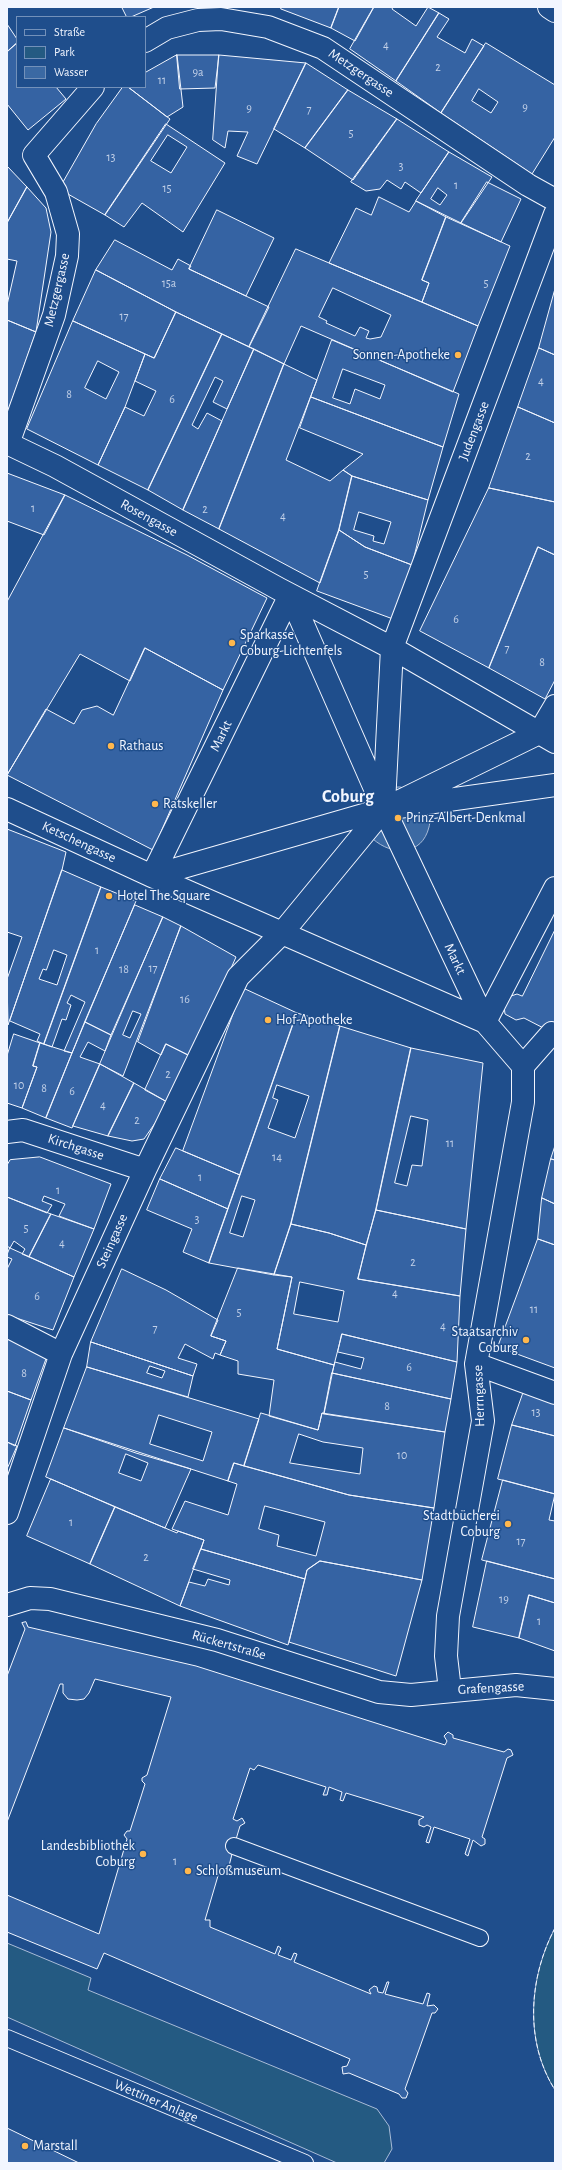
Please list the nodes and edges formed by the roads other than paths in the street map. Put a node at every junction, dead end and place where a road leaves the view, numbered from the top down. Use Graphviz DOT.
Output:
graph roads {
  1 [pos="549,7"];
  2 [pos="555,11"];
  3 [pos="146,40"];
  4 [pos="92,88"];
  5 [pos="555,200"];
  6 [pos="555,214"];
  7 [pos="8,443"];
  8 [pos="290,595"];
  9 [pos="392,648"];
  10 [pos="555,706"];
  11 [pos="547,737"];
  12 [pos="555,785"];
  13 [pos="7,809"];
  14 [pos="384,809"];
  15 [pos="152,876"];
  16 [pos="555,888"];
  17 [pos="282,933"];
  18 [pos="485,1022"];
  19 [pos="552,1033"];
  20 [pos="523,1066"];
  21 [pos="7,1132"];
  22 [pos="145,1170"];
  23 [pos="7,1326"];
  24 [pos="61,1354"];
  25 [pos="476,1364"];
  26 [pos="555,1393"];
  27 [pos="7,1513"];
  28 [pos="7,1605"];
  29 [pos="555,1689"];
  30 [pos="450,1690"];
  31 [pos="234,1846"];
  32 [pos="480,1938"];
  33 [pos="7,2038"];
  34 [pos="305,2163"];
  1 -- 2 [label="street"];
  3 -- 5 [label="street, Metzgergasse"];
  4 -- 7 [label="street, Metzgergasse"];
  6 -- 9 [label="street, Judengasse"];
  7 -- 8 [label="street, Rosengasse"];
  8 -- 9 [label="street"];
  8 -- 14 [label="street, Markt"];
  8 -- 15 [label="street, Markt"];
  9 -- 11 [label="street"];
  9 -- 14 [label="street, Markt"];
  10 -- 11 [label="street"];
  11 -- 14 [label="street"];
  12 -- 14 [label="street"];
  13 -- 15 [label="street, Ketschengasse"];
  14 -- 15 [label="street"];
  14 -- 17 [label="street"];
  14 -- 18 [label="street, Markt"];
  15 -- 17 [label="street"];
  16 -- 18 [label="street"];
  17 -- 18 [label="street"];
  17 -- 22 [label="street, Steingasse"];
  18 -- 20 [label="street"];
  19 -- 20 [label="street"];
  20 -- 25 [label="street, Herrngasse"];
  21 -- 22 [label="street, Kirchgasse"];
  22 -- 24 [label="street, Steingasse"];
  23 -- 24 [label="street"];
  24 -- 27 [label="street, Steingasse"];
  25 -- 26 [label="street"];
  25 -- 30 [label="street, Herrngasse"];
  28 -- 30 [label="street, Rückertstraße"];
  29 -- 30 [label="street, Grafengasse"];
  31 -- 32 [label="lane"];
  33 -- 34 [label="lane, Wettiner Anlage"];
}
